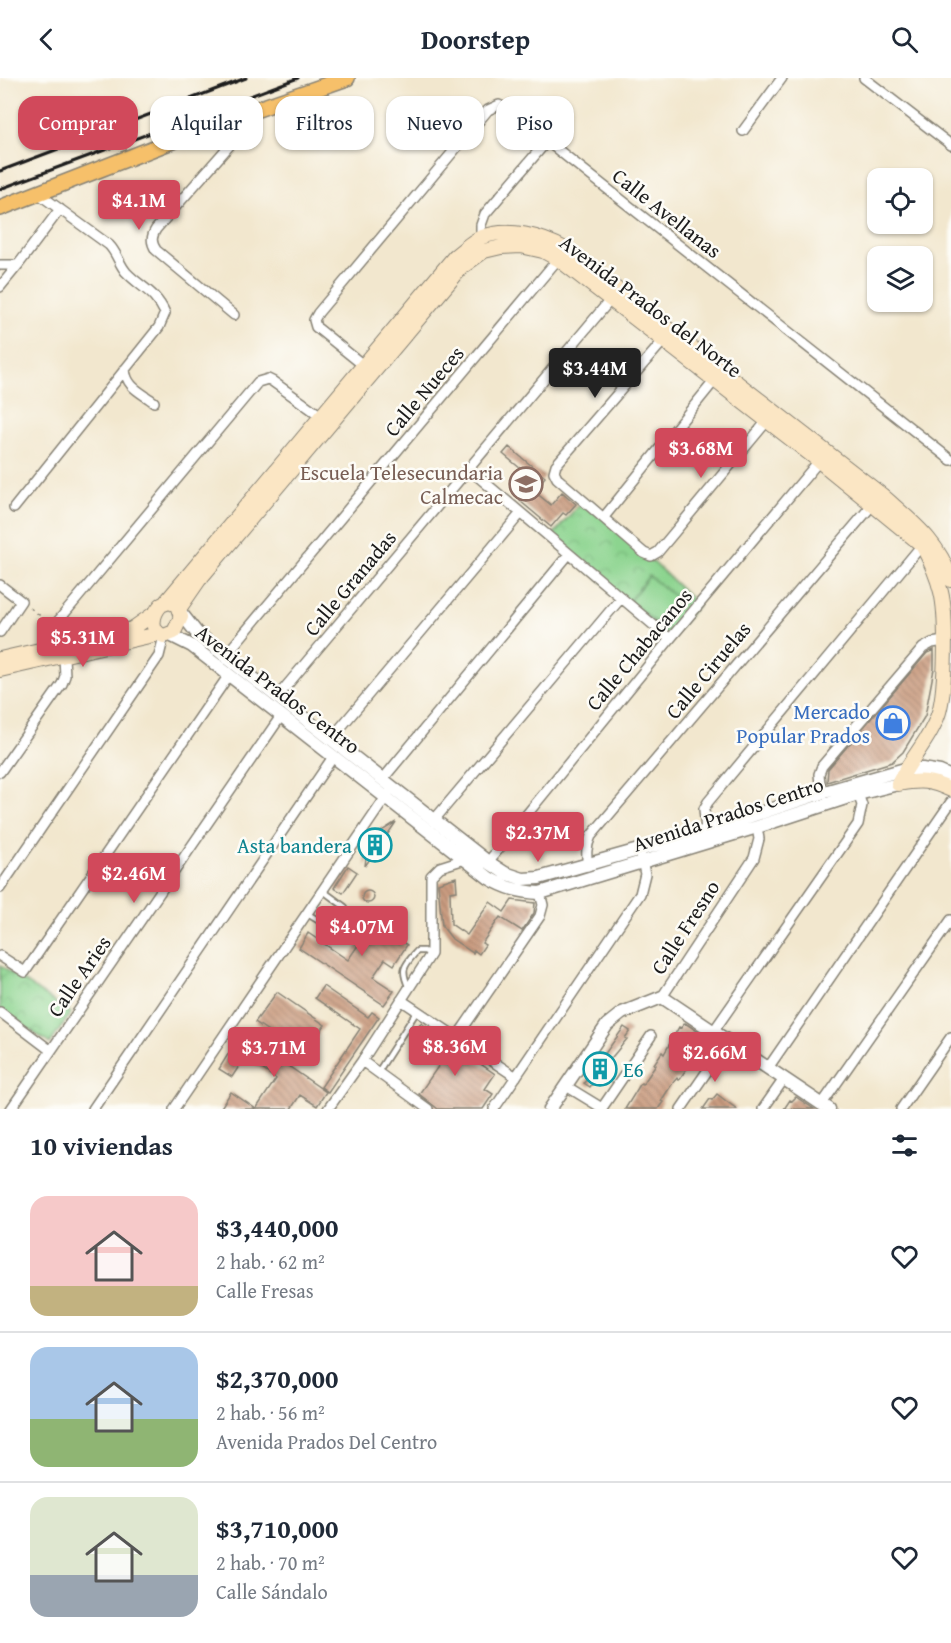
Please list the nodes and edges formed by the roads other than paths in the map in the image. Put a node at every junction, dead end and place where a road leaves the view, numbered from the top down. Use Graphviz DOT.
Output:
graph roads {
  1 [pos="347,78"];
  2 [pos="782,78"];
  3 [pos="864,78"];
  4 [pos="496,106"];
  5 [pos="263,107"];
  6 [pos="743,131"];
  7 [pos="951,146"];
  8 [pos="150,150"];
  9 [pos="225,150"];
  10 [pos="539,150"];
  11 [pos="558,150"];
  12 [pos="39,194"];
  13 [pos="0,208"];
  14 [pos="60,209"];
  15 [pos="481,237"];
  16 [pos="558,259"];
  17 [pos="458,261"];
  18 [pos="0,265"];
  19 [pos="18,265"];
  20 [pos="0,287"];
  21 [pos="611,299"];
  22 [pos="234,315"];
  23 [pos="664,340"];
  24 [pos="363,365"];
  25 [pos="125,369"];
  26 [pos="716,381"];
  27 [pos="345,396"];
  28 [pos="745,396"];
  29 [pos="154,402"];
  30 [pos="321,416"];
  31 [pos="767,421"];
  32 [pos="951,460"];
  33 [pos="819,461"];
  34 [pos="469,469"];
  35 [pos="873,504"];
  36 [pos="14,508"];
  37 [pos="521,513"];
  38 [pos="604,517"];
  39 [pos="922,545"];
  40 [pos="569,554"];
  41 [pos="946,578"];
  42 [pos="0,585"];
  43 [pos="621,598"];
  44 [pos="165,603"];
  45 [pos="180,611"];
  46 [pos="155,613"];
  47 [pos="0,632"];
  48 [pos="164,635"];
  49 [pos="670,639"];
  50 [pos="944,641"];
  51 [pos="60,652"];
  52 [pos="225,656"];
  53 [pos="1,662"];
  54 [pos="229,675"];
  55 [pos="947,692"];
  56 [pos="278,696"];
  57 [pos="281,716"];
  58 [pos="331,739"];
  59 [pos="333,757"];
  60 [pos="905,769"];
  61 [pos="0,772"];
  62 [pos="951,777"];
  63 [pos="898,784"];
  64 [pos="387,788"];
  65 [pos="951,790"];
  66 [pos="821,793"];
  67 [pos="858,794"];
  68 [pos="951,802"];
  69 [pos="434,820"];
  70 [pos="757,827"];
  71 [pos="706,831"];
  72 [pos="641,856"];
  73 [pos="465,859"];
  74 [pos="488,862"];
  75 [pos="588,866"];
  76 [pos="0,888"];
  77 [pos="322,890"];
  78 [pos="540,893"];
  79 [pos="306,914"];
  80 [pos="951,920"];
  81 [pos="431,954"];
  82 [pos="0,956"];
  83 [pos="409,988"];
  84 [pos="662,997"];
  85 [pos="401,1000"];
  86 [pos="417,1011"];
  87 [pos="0,1012"];
  88 [pos="713,1032"];
  89 [pos="651,1036"];
  90 [pos="458,1037"];
  91 [pos="951,1037"];
  92 [pos="728,1041"];
  93 [pos="50,1050"];
  94 [pos="362,1061"];
  95 [pos="768,1068"];
  96 [pos="378,1073"];
  97 [pos="516,1077"];
  98 [pos="784,1079"];
  99 [pos="566,1086"];
  100 [pos="413,1105"];
  101 [pos="826,1107"];
  102 [pos="11,1109"];
  103 [pos="93,1109"];
  104 [pos="174,1109"];
  105 [pos="327,1109"];
  106 [pos="428,1109"];
  107 [pos="494,1109"];
  108 [pos="550,1109"];
  109 [pos="681,1109"];
  110 [pos="763,1109"];
  111 [pos="901,1109"];
  1 -- 5 [label="main road"];
  2 -- 6 [label="street"];
  3 -- 7 [label="street"];
  4 -- 24 [label="street, Calle Avellanas"];
  8 -- 12 [label="main road"];
  9 -- 22 [label="street"];
  10 -- 15 [label="street"];
  11 -- 32 [label="street, Calle Avellanas"];
  12 -- 13 [label="main road"];
  12 -- 14 [label="street"];
  14 -- 19 [label="street"];
  14 -- 25 [label="street"];
  15 -- 17 [label="main road, Avenida Prados del Norte"];
  15 -- 28 [label="main road, Avenida Prados del Norte"];
  16 -- 17 [label="main road, Avenida Prados del Norte"];
  16 -- 21 [label="main road, Avenida Prados del Norte"];
  16 -- 52 [label="street, Calle Nueces"];
  17 -- 24 [label="main road, Avenida Prados del Norte"];
  17 -- 27 [label="main road, Avenida Prados del Norte"];
  18 -- 19 [label="street"];
  19 -- 20 [label="street"];
  21 -- 23 [label="main road, Avenida Prados del Norte"];
  21 -- 34 [label="street, Calle Granadas"];
  23 -- 26 [label="main road, Avenida Prados del Norte"];
  23 -- 38 [label="street"];
  24 -- 27 [label="main road, Avenida Prados del Norte"];
  25 -- 29 [label="street"];
  25 -- 36 [label="street"];
  26 -- 28 [label="main road, Avenida Prados del Norte"];
  26 -- 38 [label="street"];
  27 -- 30 [label="main road, Avenida Prados del Norte"];
  27 -- 45 [label="main road, Avenida Prados del Norte"];
  28 -- 31 [label="main road, Avenida Prados del Norte"];
  28 -- 41 [label="main road, Avenida Prados del Norte"];
  30 -- 44 [label="main road, Avenida Prados del Norte"];
  30 -- 51 [label="street"];
  31 -- 33 [label="main road, Avenida Prados del Norte"];
  31 -- 38 [label="street"];
  33 -- 35 [label="main road, Avenida Prados del Norte"];
  33 -- 49 [label="street, Calle Chabacanos"];
  34 -- 37 [label="street"];
  34 -- 56 [label="street, Calle Granadas"];
  35 -- 39 [label="main road, Avenida Prados del Norte"];
  35 -- 75 [label="street, Calle Ciruelas"];
  37 -- 40 [label="street"];
  37 -- 58 [label="street"];
  39 -- 41 [label="main road, Avenida Prados del Norte"];
  39 -- 71 [label="street"];
  40 -- 43 [label="street"];
  40 -- 64 [label="street"];
  41 -- 50 [label="main road, Avenida Prados del Norte"];
  42 -- 47 [label="street"];
  43 -- 49 [label="street"];
  43 -- 69 [label="street"];
  44 -- 45 [label="main road"];
  44 -- 46 [label="main road"];
  45 -- 48 [label="main road"];
  45 -- 52 [label="street"];
  46 -- 48 [label="main road"];
  46 -- 51 [label="main road"];
  48 -- 51 [label="main road"];
  48 -- 54 [label="street, Avenida Prados Centro"];
  48 -- 76 [label="street"];
  49 -- 74 [label="street, Calle Chabacanos"];
  50 -- 55 [label="main road, Avenida Prados del Norte"];
  50 -- 66 [label="street"];
  51 -- 53 [label="main road"];
  51 -- 61 [label="street"];
  52 -- 56 [label="street"];
  54 -- 57 [label="street, Avenida Prados Centro"];
  54 -- 82 [label="street"];
  55 -- 60 [label="main road, Avenida Prados del Norte"];
  56 -- 58 [label="street"];
  57 -- 59 [label="street, Avenida Prados Centro"];
  57 -- 93 [label="street, Calle Aries"];
  58 -- 64 [label="street"];
  59 -- 64 [label="street, Avenida Prados Centro"];
  59 -- 103 [label="street"];
  60 -- 62 [label="street"];
  60 -- 63 [label="main road, Avenida Prados del Norte"];
  60 -- 66 [label="street"];
  63 -- 65 [label="main road, Avenida Prados Centro"];
  63 -- 67 [label="street, Avenida Prados Centro"];
  64 -- 69 [label="street"];
  64 -- 73 [label="street, Avenida Prados Centro"];
  64 -- 77 [label="street"];
  66 -- 71 [label="street"];
  67 -- 70 [label="street, Avenida Prados Centro"];
  67 -- 88 [label="street"];
  68 -- 95 [label="street"];
  69 -- 74 [label="street"];
  70 -- 72 [label="street, Avenida Prados Centro"];
  70 -- 84 [label="street, Calle Fresno"];
  71 -- 72 [label="street"];
  72 -- 75 [label="street"];
  72 -- 78 [label="street, Avenida Prados Centro"];
  72 -- 97 [label="street"];
  73 -- 78 [label="street, Avenida Prados Centro"];
  73 -- 81 [label="street"];
  74 -- 75 [label="street"];
  77 -- 79 [label="street"];
  77 -- 79 [label="lane"];
  78 -- 90 [label="street"];
  79 -- 104 [label="street"];
  80 -- 101 [label="street"];
  81 -- 83 [label="street"];
  81 -- 83 [label="lane"];
  83 -- 85 [label="street"];
  84 -- 88 [label="street"];
  84 -- 99 [label="street, Calle Fresno"];
  85 -- 86 [label="street"];
  85 -- 94 [label="street"];
  86 -- 90 [label="street"];
  86 -- 96 [label="lane"];
  87 -- 93 [label="street"];
  88 -- 92 [label="street"];
  89 -- 99 [label="street"];
  90 -- 97 [label="street"];
  91 -- 111 [label="street"];
  92 -- 95 [label="street"];
  92 -- 109 [label="street"];
  93 -- 102 [label="street, Calle Aries"];
  94 -- 96 [label="street"];
  94 -- 105 [label="street"];
  95 -- 98 [label="street"];
  96 -- 100 [label="street"];
  97 -- 107 [label="street"];
  98 -- 101 [label="street"];
  98 -- 110 [label="street"];
  99 -- 108 [label="street, Calle Fresno"];
  100 -- 106 [label="street"];
}
